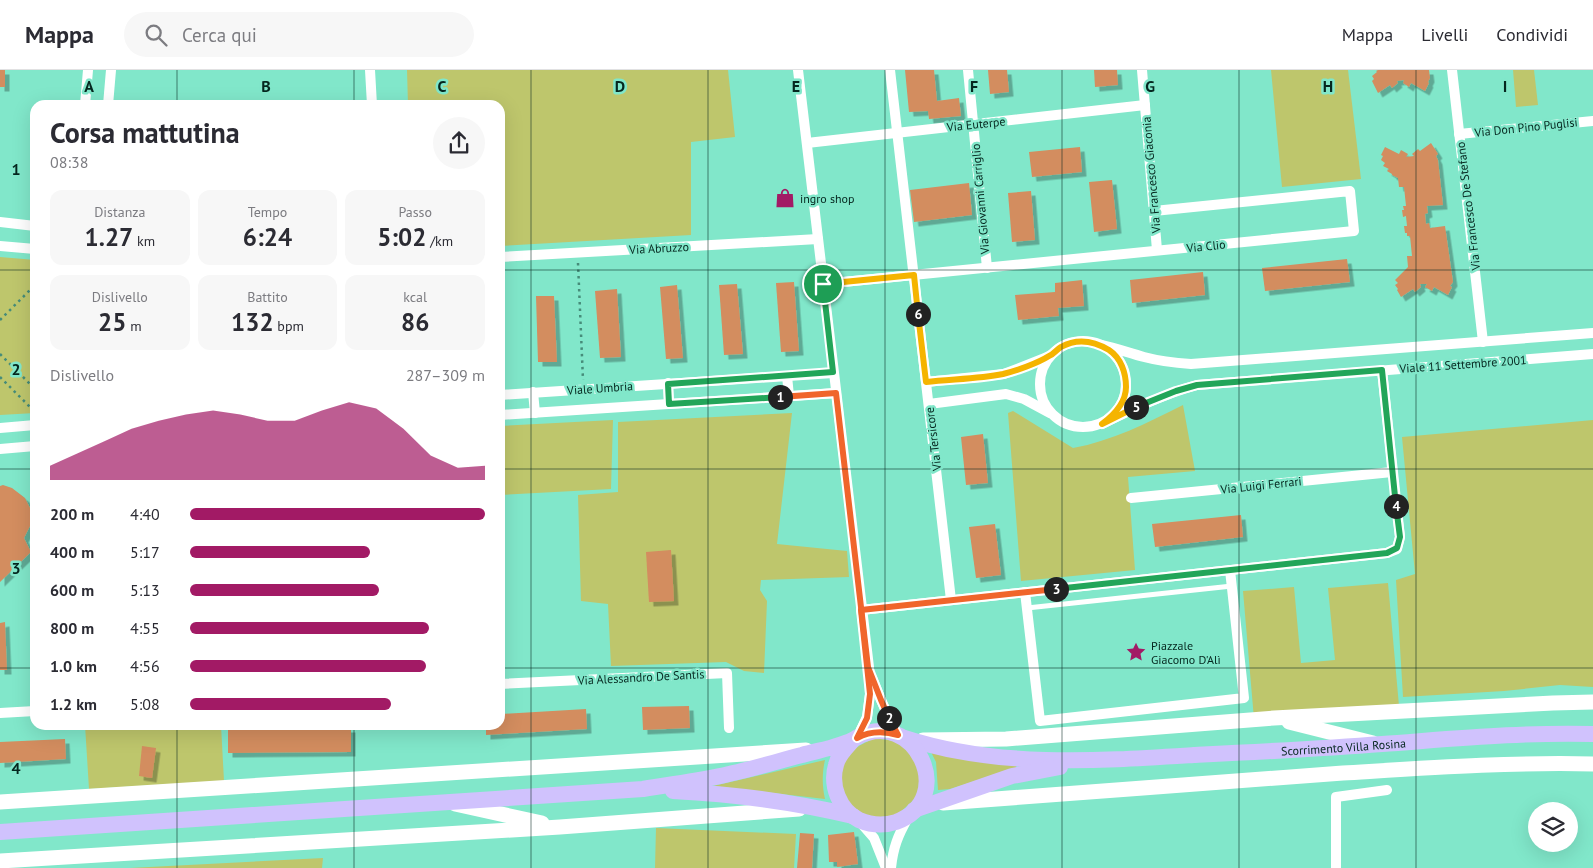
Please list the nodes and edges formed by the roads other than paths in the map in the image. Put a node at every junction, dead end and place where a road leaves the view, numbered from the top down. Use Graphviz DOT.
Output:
graph roads {
  1 [pos="88,70"];
  2 [pos="111,70"];
  3 [pos="370,70"];
  4 [pos="798,70"];
  5 [pos="890,70"];
  6 [pos="968,70"];
  7 [pos="1142,70"];
  8 [pos="1452,70"];
  9 [pos="85,100"];
  10 [pos="108,100"];
  11 [pos="372,100"];
  12 [pos="1145,105"];
  13 [pos="1593,121"];
  14 [pos="973,124"];
  15 [pos="898,133"];
  16 [pos="1459,134"];
  17 [pos="807,143"];
  18 [pos="1154,211"];
  19 [pos="0,222"];
  20 [pos="30,225"];
  21 [pos="818,239"];
  22 [pos="0,246"];
  23 [pos="30,249"];
  24 [pos="1157,250"];
  25 [pos="505,257"];
  26 [pos="987,268"];
  27 [pos="914,275"];
  28 [pos="823,284"];
  29 [pos="1593,334"];
  30 [pos="1483,342"];
  31 [pos="1101,345"];
  32 [pos="1593,354"];
  33 [pos="1050,356"];
  34 [pos="1382,370"];
  35 [pos="833,372"];
  36 [pos="788,376"];
  37 [pos="926,382"];
  38 [pos="668,384"];
  39 [pos="533,392"];
  40 [pos="836,393"];
  41 [pos="505,395"];
  42 [pos="789,396"];
  43 [pos="669,404"];
  44 [pos="929,404"];
  45 [pos="535,413"];
  46 [pos="1050,413"];
  47 [pos="505,415"];
  48 [pos="1102,424"];
  49 [pos="30,426"];
  50 [pos="0,428"];
  51 [pos="30,446"];
  52 [pos="0,448"];
  53 [pos="1392,472"];
  54 [pos="1131,498"];
  55 [pos="1230,570"];
  56 [pos="1232,586"];
  57 [pos="1025,592"];
  58 [pos="951,600"];
  59 [pos="1027,608"];
  60 [pos="861,610"];
  61 [pos="868,667"];
  62 [pos="505,684"];
  63 [pos="1593,702"];
  64 [pos="30,711"];
  65 [pos="0,713"];
  66 [pos="1274,718"];
  67 [pos="730,728"];
  68 [pos="1589,735"];
  69 [pos="904,737"];
  70 [pos="855,739"];
  71 [pos="1380,744"];
  72 [pos="827,748"];
  73 [pos="1094,761"];
  74 [pos="1593,764"];
  75 [pos="643,790"];
  76 [pos="1387,790"];
  77 [pos="0,802"];
  78 [pos="448,803"];
  79 [pos="934,804"];
  80 [pos="814,808"];
  81 [pos="912,812"];
  82 [pos="855,818"];
  83 [pos="560,827"];
  84 [pos="0,832"];
  85 [pos="0,861"];
  86 [pos="886,868"];
  87 [pos="891,868"];
  88 [pos="1336,868"];
  1 -- 9 [label="street"];
  2 -- 10 [label="street"];
  3 -- 11 [label="street"];
  4 -- 17 [label="street"];
  5 -- 15 [label="street, Via Tersicore"];
  6 -- 14 [label="street, Via Giovanni Carriglio"];
  7 -- 12 [label="street, Via Francesco Giaconia"];
  8 -- 16 [label="street, Via Francesco De Stefano"];
  12 -- 14 [label="street, Via Euterpe"];
  12 -- 18 [label="street, Via Francesco Giaconia"];
  13 -- 16 [label="street, Via Don Pino Puglisi"];
  14 -- 15 [label="street, Via Euterpe"];
  14 -- 26 [label="street, Via Giovanni Carriglio"];
  15 -- 17 [label="street, Via Euterpe"];
  15 -- 27 [label="street, Via Tersicore"];
  16 -- 30 [label="street, Via Francesco De Stefano"];
  17 -- 21 [label="street"];
  18 -- 24 [label="street, Via Francesco Giaconia"];
  18 -- 24 [label="street, Via Clio"];
  19 -- 20 [label="street"];
  21 -- 25 [label="street, Via Abruzzo"];
  21 -- 28 [label="street"];
  22 -- 23 [label="street"];
  24 -- 26 [label="street, Via Clio"];
  26 -- 27 [label="street, Via Clio"];
  27 -- 28 [label="street, Via Clio"];
  27 -- 37 [label="street, Via Tersicore"];
  28 -- 35 [label="street"];
  29 -- 30 [label="street, Viale 11 Settembre 2001"];
  30 -- 31 [label="street, Viale 11 Settembre 2001"];
  31 -- 33 [label="street"];
  31 -- 48 [label="street"];
  32 -- 34 [label="street, Viale 11 Settembre 2001"];
  33 -- 37 [label="street"];
  33 -- 46 [label="street"];
  34 -- 48 [label="street, Viale 11 Settembre 2001"];
  34 -- 53 [label="street"];
  35 -- 36 [label="street, Viale Umbria"];
  35 -- 40 [label="street"];
  36 -- 38 [label="street, Viale Umbria"];
  36 -- 42 [label="street"];
  37 -- 44 [label="street, Via Tersicore"];
  38 -- 39 [label="street, Viale Umbria"];
  38 -- 43 [label="street"];
  39 -- 41 [label="street, Viale Umbria"];
  39 -- 45 [label="street"];
  40 -- 42 [label="street, Viale Umbria"];
  40 -- 60 [label="street"];
  42 -- 43 [label="street, Viale Umbria"];
  43 -- 45 [label="street, Viale Umbria"];
  44 -- 46 [label="street"];
  44 -- 58 [label="street, Via Tersicore"];
  45 -- 47 [label="street, Viale Umbria"];
  46 -- 48 [label="street"];
  49 -- 50 [label="street"];
  51 -- 52 [label="street"];
  53 -- 54 [label="street, Via Luigi Ferrari"];
  53 -- 55 [label="street"];
  55 -- 56 [label="street"];
  55 -- 57 [label="street"];
  56 -- 59 [label="lane"];
  56 -- 59 [label="street"];
  57 -- 58 [label="street"];
  57 -- 59 [label="street"];
  58 -- 60 [label="street"];
  60 -- 61 [label="street"];
  61 -- 69 [label="street"];
  61 -- 70 [label="street"];
  62 -- 67 [label="street, Via Alessandro De Santis"];
  63 -- 66 [label="street"];
  64 -- 65 [label="street"];
  66 -- 69 [label="street"];
  66 -- 71 [label="street"];
  68 -- 71 [label="main road, Scorrimento Villa Rosina"];
  69 -- 70 [label="main road"];
  69 -- 73 [label="main road, Scorrimento Villa Rosina"];
  69 -- 81 [label="main road"];
  70 -- 72 [label="main road"];
  70 -- 82 [label="main road"];
  71 -- 73 [label="main road, Scorrimento Villa Rosina"];
  72 -- 75 [label="main road"];
  72 -- 77 [label="street"];
  73 -- 79 [label="main road, Scorrimento Villa Rosina"];
  74 -- 79 [label="street"];
  75 -- 78 [label="main road"];
  75 -- 80 [label="main road"];
  76 -- 88 [label="street"];
  78 -- 83 [label="street"];
  78 -- 84 [label="main road"];
  79 -- 81 [label="main road, Scorrimento Villa Rosina"];
  80 -- 82 [label="main road"];
  80 -- 83 [label="street"];
  81 -- 82 [label="main road"];
  81 -- 87 [label="street"];
  82 -- 86 [label="street"];
  83 -- 85 [label="street"];
}
